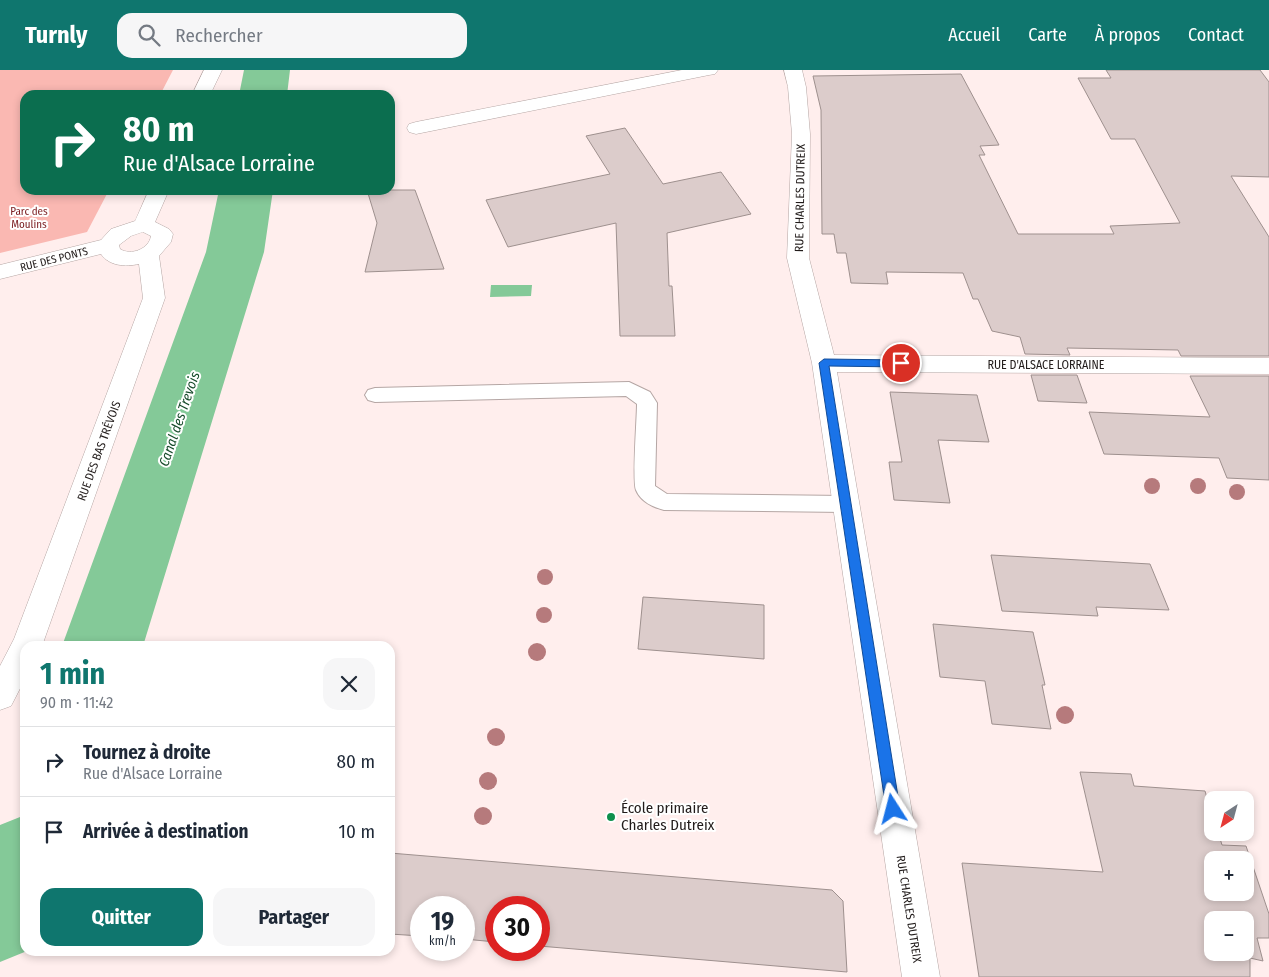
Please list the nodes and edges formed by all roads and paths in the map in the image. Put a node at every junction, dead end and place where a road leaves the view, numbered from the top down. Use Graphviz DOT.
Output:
graph roads {
  1 [pos="212,70"];
  2 [pos="709,70"];
  3 [pos="793,70"];
  4 [pos="203,90"];
  5 [pos="416,128"];
  6 [pos="157,195"];
  7 [pos="143,226"];
  8 [pos="108,245"];
  9 [pos="148,253"];
  10 [pos="0,272"];
  11 [pos="824,363"];
  12 [pos="1269,366"];
  13 [pos="375,395"];
  14 [pos="846,504"];
  15 [pos="29,641"];
  16 [pos="20,659"];
  17 [pos="0,696"];
  18 [pos="921,977"];
  1 -- 4 [label="street"];
  2 -- 5 [label="street"];
  3 -- 11 [label="street, RUE CHARLES DUTREIX"];
  6 -- 7 [label="street"];
  7 -- 8 [label="street"];
  7 -- 9 [label="street"];
  8 -- 9 [label="street"];
  8 -- 10 [label="street, RUE DES PONTS"];
  9 -- 15 [label="street, RUE DES BAS TRÉVOIS"];
  11 -- 12 [label="street, RUE D'ALSACE LORRAINE"];
  11 -- 14 [label="street, RUE CHARLES DUTREIX"];
  13 -- 14 [label="lane"];
  14 -- 18 [label="street, RUE CHARLES DUTREIX"];
  16 -- 17 [label="street, RUE DES BAS TRÉVOIS"];
}
